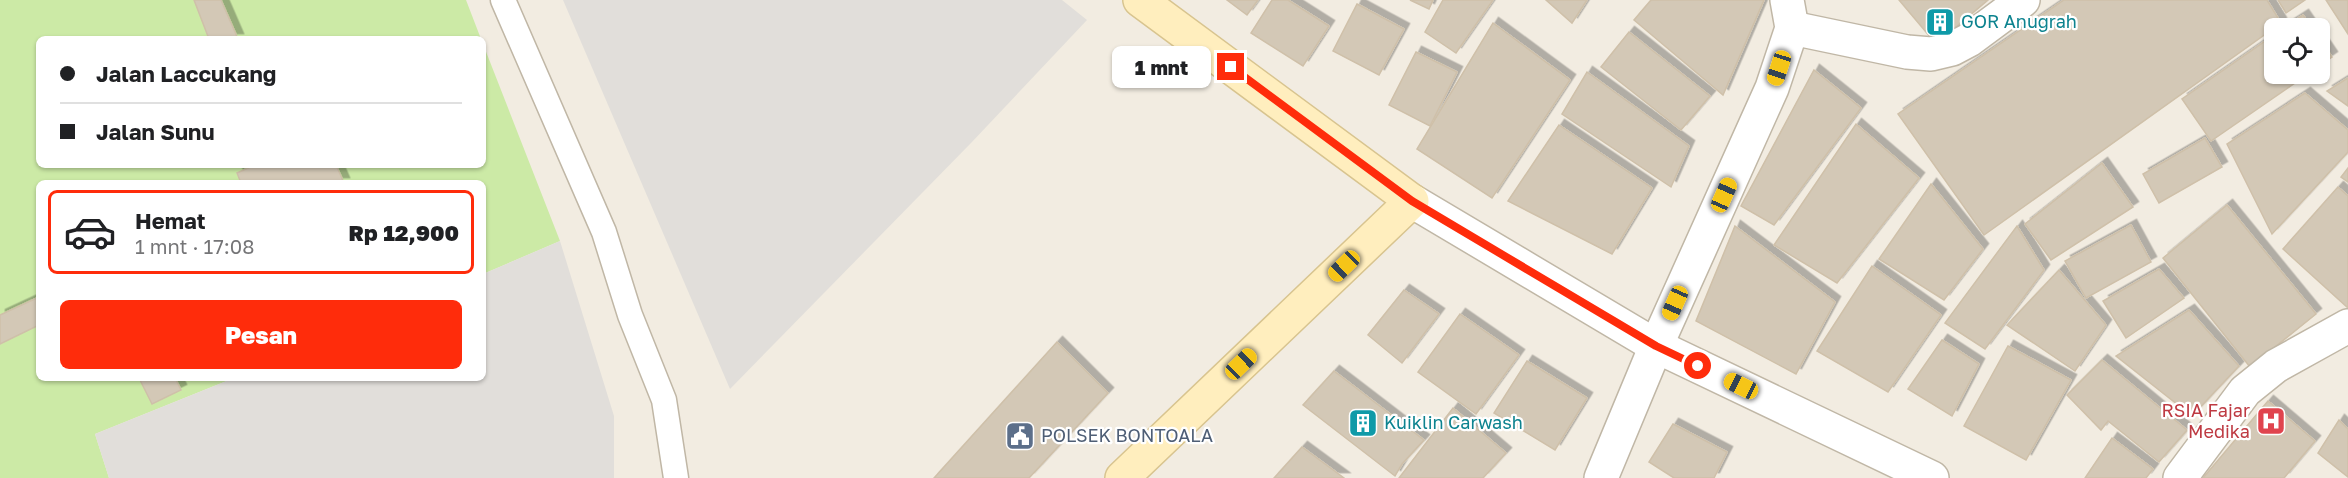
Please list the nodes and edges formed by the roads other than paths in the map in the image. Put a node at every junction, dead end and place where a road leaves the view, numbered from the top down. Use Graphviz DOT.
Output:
graph roads {
  1 [pos="503,0"];
  2 [pos="1140,0"];
  3 [pos="2023,0"];
  4 [pos="1789,14"];
  5 [pos="1412,201"];
  6 [pos="2348,326"];
  7 [pos="1656,346"];
  8 [pos="676,478"];
  9 [pos="1122,478"];
  10 [pos="1601,478"];
  11 [pos="1932,478"];
  12 [pos="2180,478"];
  1 -- 8 [label="lane"];
  2 -- 5 [label="main road"];
  3 -- 4 [label="street"];
  4 -- 7 [label="street"];
  5 -- 7 [label="street"];
  5 -- 9 [label="main road"];
  6 -- 12 [label="street"];
  7 -- 10 [label="street"];
  7 -- 11 [label="street"];
}
